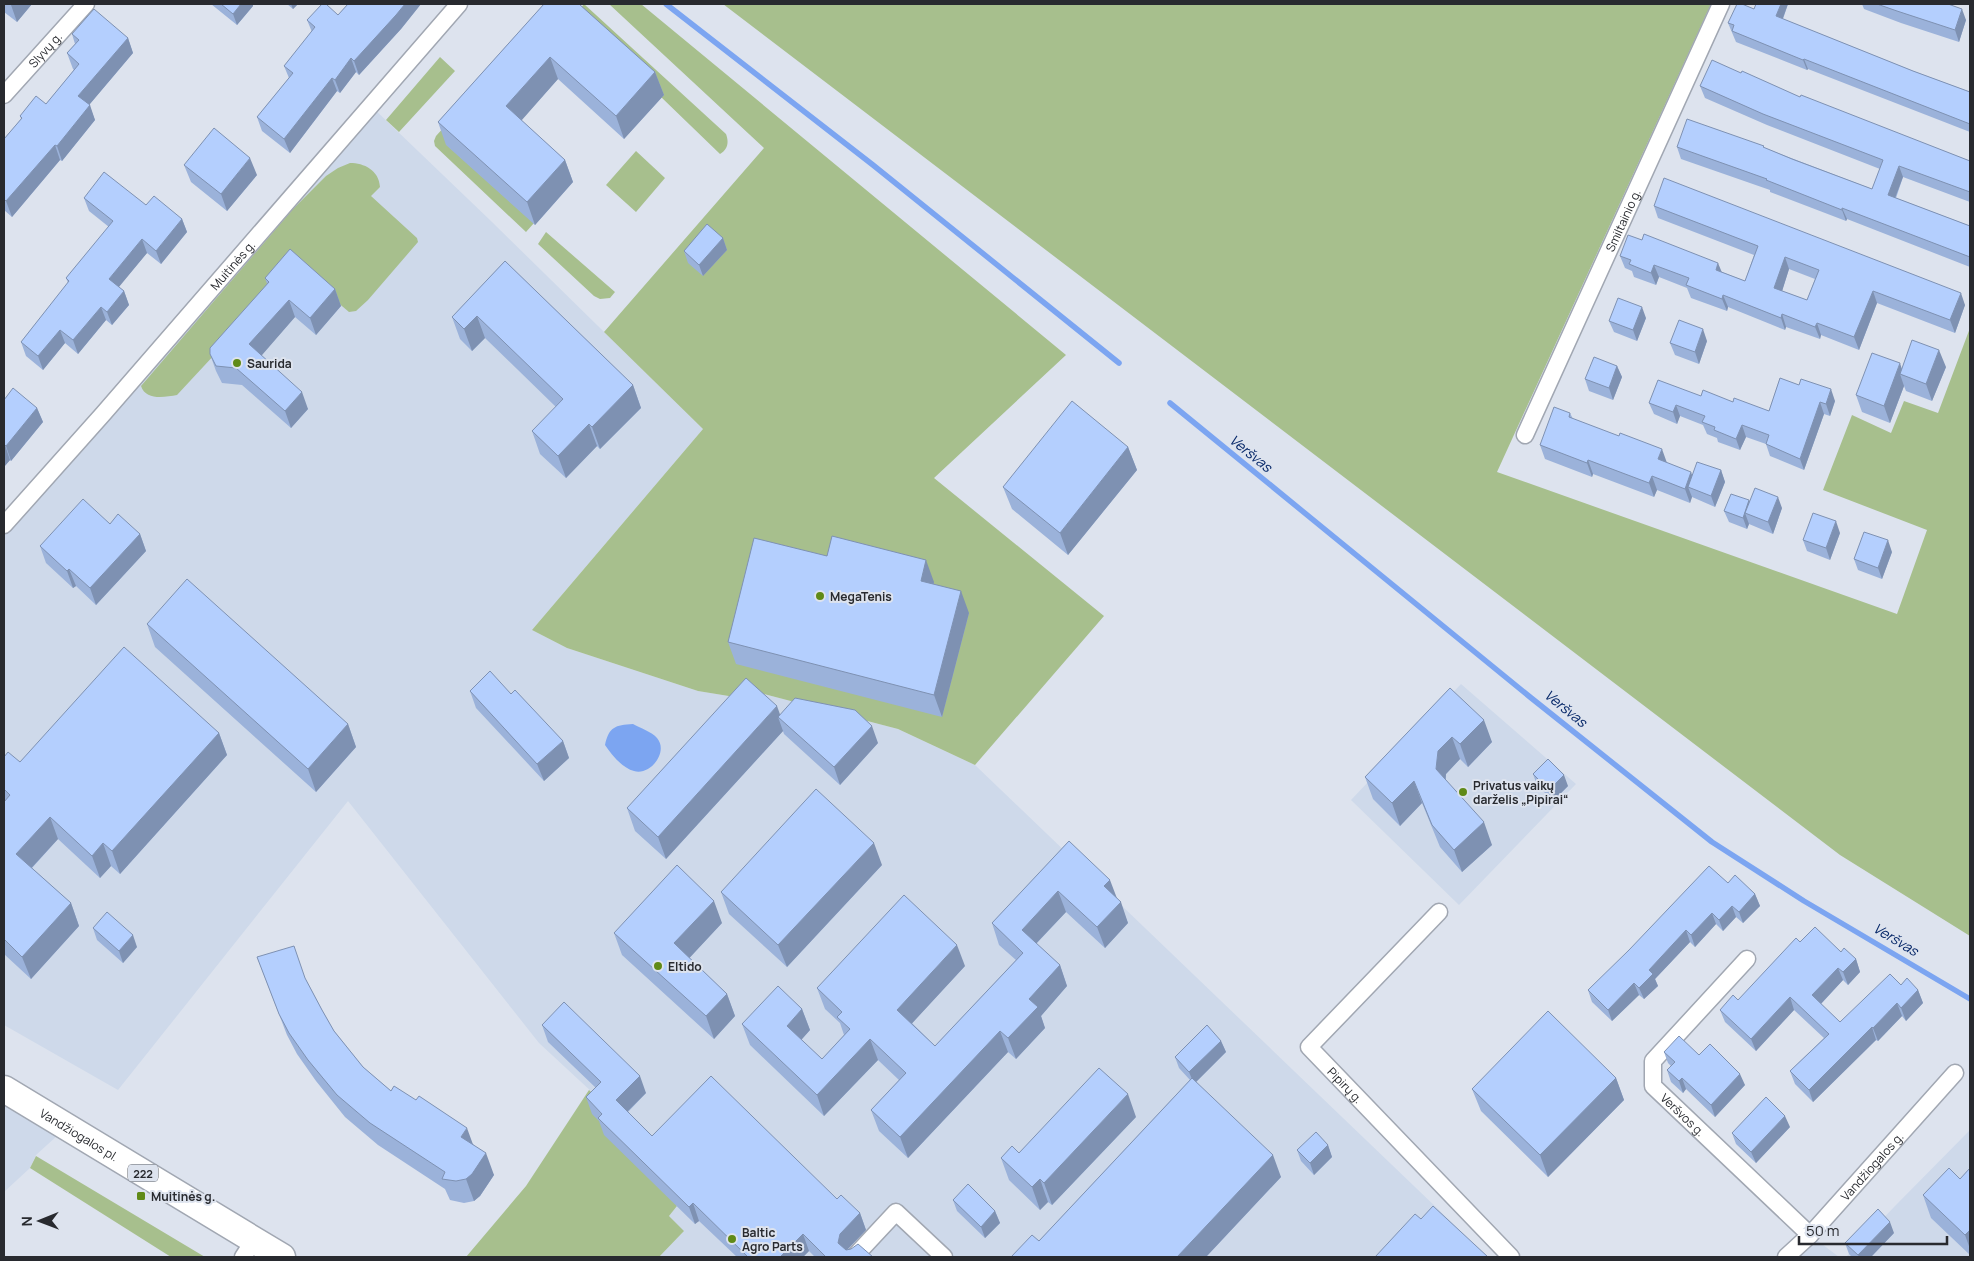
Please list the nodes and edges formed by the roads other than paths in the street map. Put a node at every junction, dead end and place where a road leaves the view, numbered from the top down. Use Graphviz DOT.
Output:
graph roads {
  1 [pos="86,4"];
  2 [pos="459,4"];
  3 [pos="1721,4"];
  4 [pos="4,95"];
  5 [pos="1525,435"];
  6 [pos="4,525"];
  7 [pos="1438,912"];
  8 [pos="1747,959"];
  9 [pos="1955,1074"];
  10 [pos="4,1089"];
  11 [pos="1810,1235"];
  12 [pos="248,1249"];
  13 [pos="282,1257"];
  14 [pos="854,1257"];
  15 [pos="944,1257"];
  16 [pos="1511,1257"];
  17 [pos="1786,1257"];
  1 -- 4 [label="street, Slyvų g."];
  2 -- 6 [label="street, Muitinės g."];
  3 -- 5 [label="street, Smiltainio g."];
  7 -- 16 [label="street, Pipirų g."];
  8 -- 11 [label="street, Veršvos g."];
  9 -- 11 [label="street, Vandžiogalos g."];
  10 -- 12 [label="main road, Vandžiogalos pl. / 222"];
  11 -- 17 [label="street, Vandžiogalos g."];
  12 -- 13 [label="main road, Vandžiogalos pl. / 222"];
  14 -- 15 [label="street"];
}
